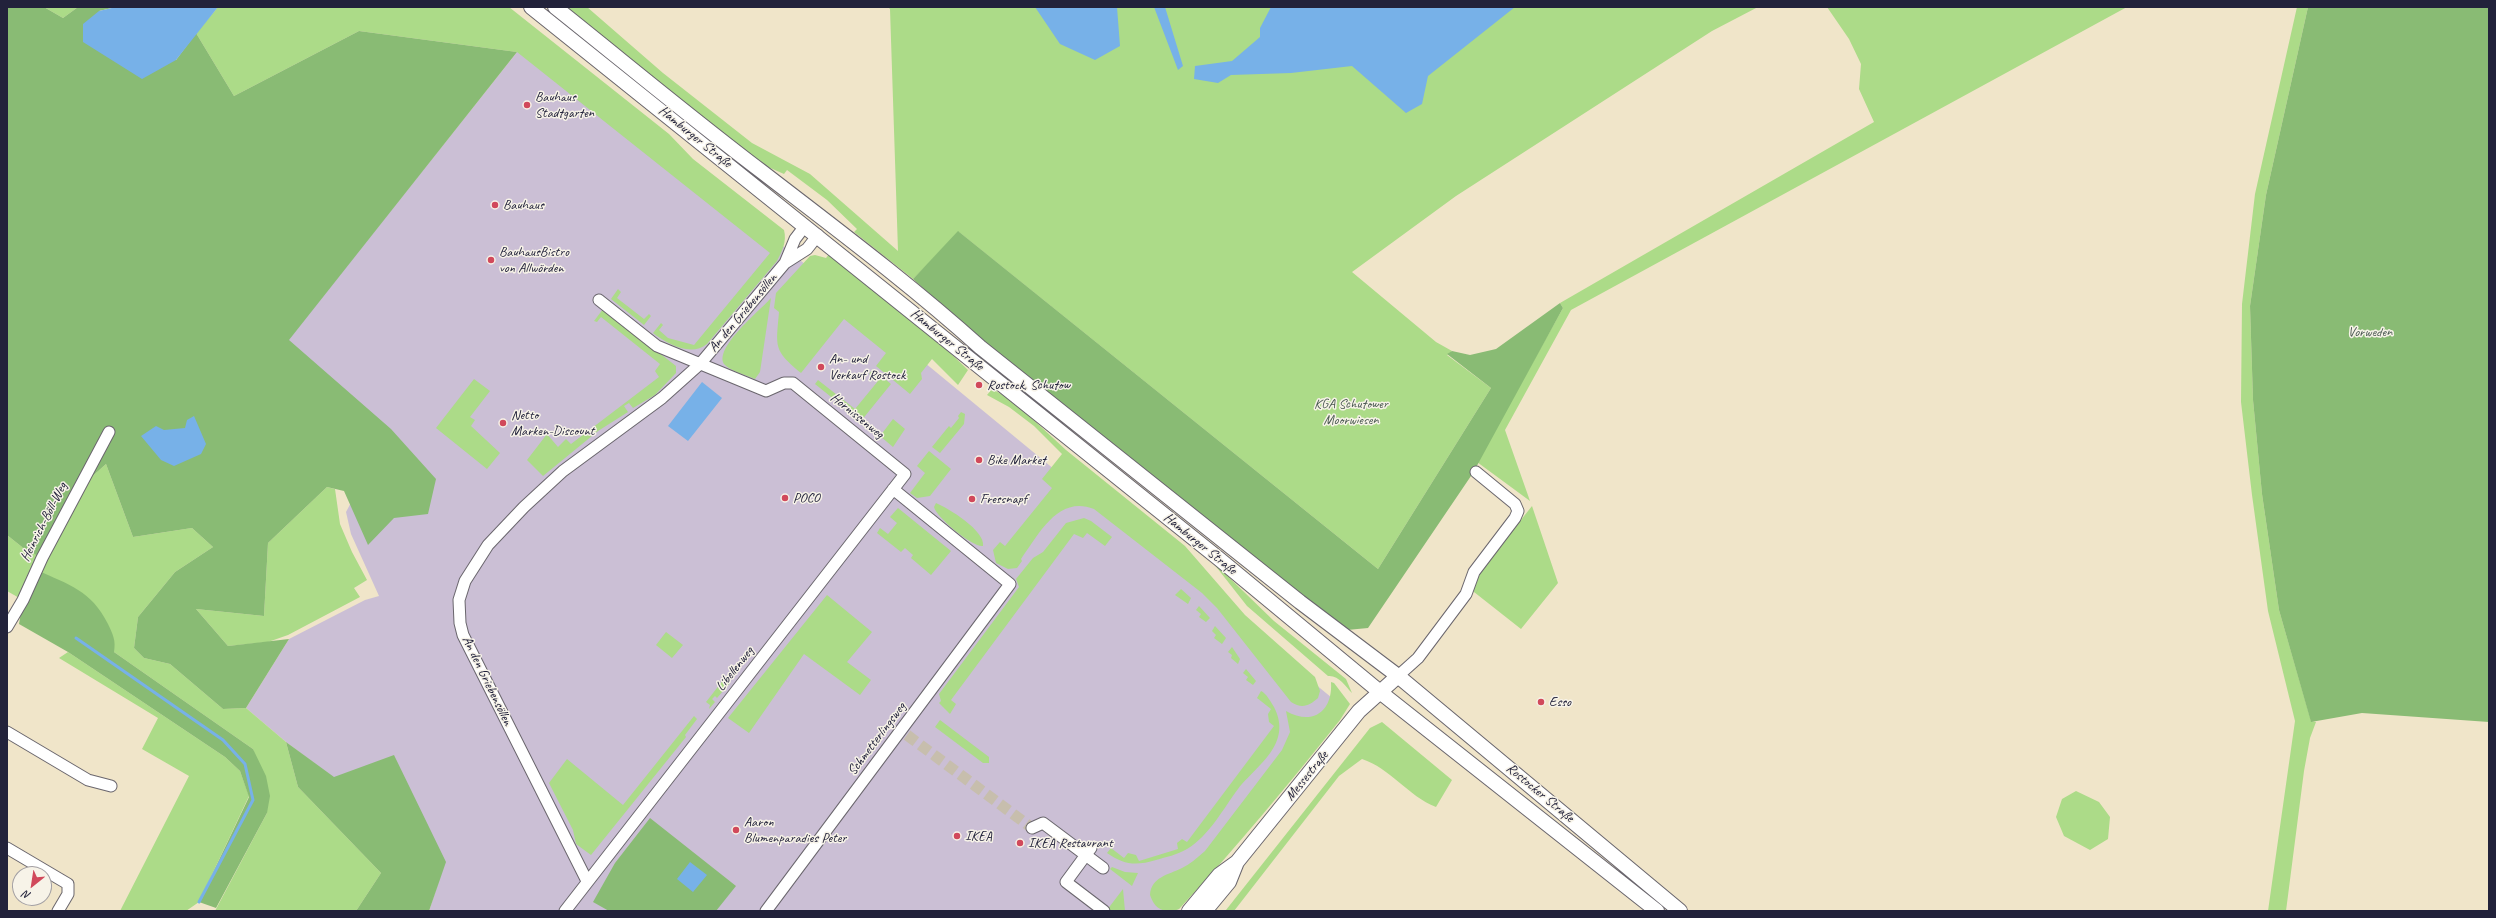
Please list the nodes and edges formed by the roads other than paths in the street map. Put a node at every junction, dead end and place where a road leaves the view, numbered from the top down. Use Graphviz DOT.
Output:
graph roads {
  1 [pos="531,7"];
  2 [pos="555,7"];
  3 [pos="816,212"];
  4 [pos="828,222"];
  5 [pos="805,226"];
  6 [pos="818,235"];
  7 [pos="785,262"];
  8 [pos="599,300"];
  9 [pos="700,364"];
  10 [pos="108,432"];
  11 [pos="1476,472"];
  12 [pos="905,474"];
  13 [pos="893,489"];
  14 [pos="7,627"];
  15 [pos="1398,676"];
  16 [pos="1380,692"];
  17 [pos="7,732"];
  18 [pos="111,786"];
  19 [pos="1032,828"];
  20 [pos="7,848"];
  21 [pos="1089,852"];
  22 [pos="1237,862"];
  23 [pos="1103,868"];
  24 [pos="587,881"];
  25 [pos="58,911"];
  26 [pos="565,911"];
  27 [pos="766,911"];
  28 [pos="1104,911"];
  29 [pos="1189,911"];
  30 [pos="1205,911"];
  31 [pos="1657,911"];
  32 [pos="1680,911"];
  1 -- 5 [label="main road, Hamburger Straße"];
  2 -- 3 [label="main road, Hamburger Straße"];
  3 -- 4 [label="main road, Hamburger Straße"];
  3 -- 5 [label="main road, An den Griebensöllen"];
  4 -- 6 [label="main road, An den Griebensöllen"];
  4 -- 15 [label="main road, Hamburger Straße"];
  5 -- 6 [label="main road, Hamburger Straße"];
  5 -- 7 [label="street, An den Griebensöllen"];
  6 -- 7 [label="street, An den Griebensöllen"];
  6 -- 16 [label="main road, Hamburger Straße"];
  7 -- 9 [label="street, An den Griebensöllen"];
  8 -- 9 [label="street, An den Griebensöllen"];
  9 -- 12 [label="street, Hornissenweg"];
  9 -- 24 [label="street, An den Griebensöllen"];
  10 -- 14 [label="street, Heinrich-Böll-Weg"];
  11 -- 15 [label="street"];
  12 -- 13 [label="street, Libellenweg"];
  13 -- 24 [label="street, Libellenweg"];
  13 -- 27 [label="street, Schmetterlingsweg"];
  15 -- 16 [label="main road, Messestraße"];
  15 -- 32 [label="main road, Rostocker Straße"];
  16 -- 22 [label="main road, Messestraße"];
  16 -- 31 [label="main road, Rostocker Straße"];
  17 -- 18 [label="street"];
  19 -- 21 [label="street"];
  20 -- 25 [label="street"];
  21 -- 23 [label="street"];
  21 -- 28 [label="street"];
  22 -- 29 [label="main road, Messestraße"];
  22 -- 30 [label="main road, Messestraße"];
  24 -- 26 [label="street"];
}
